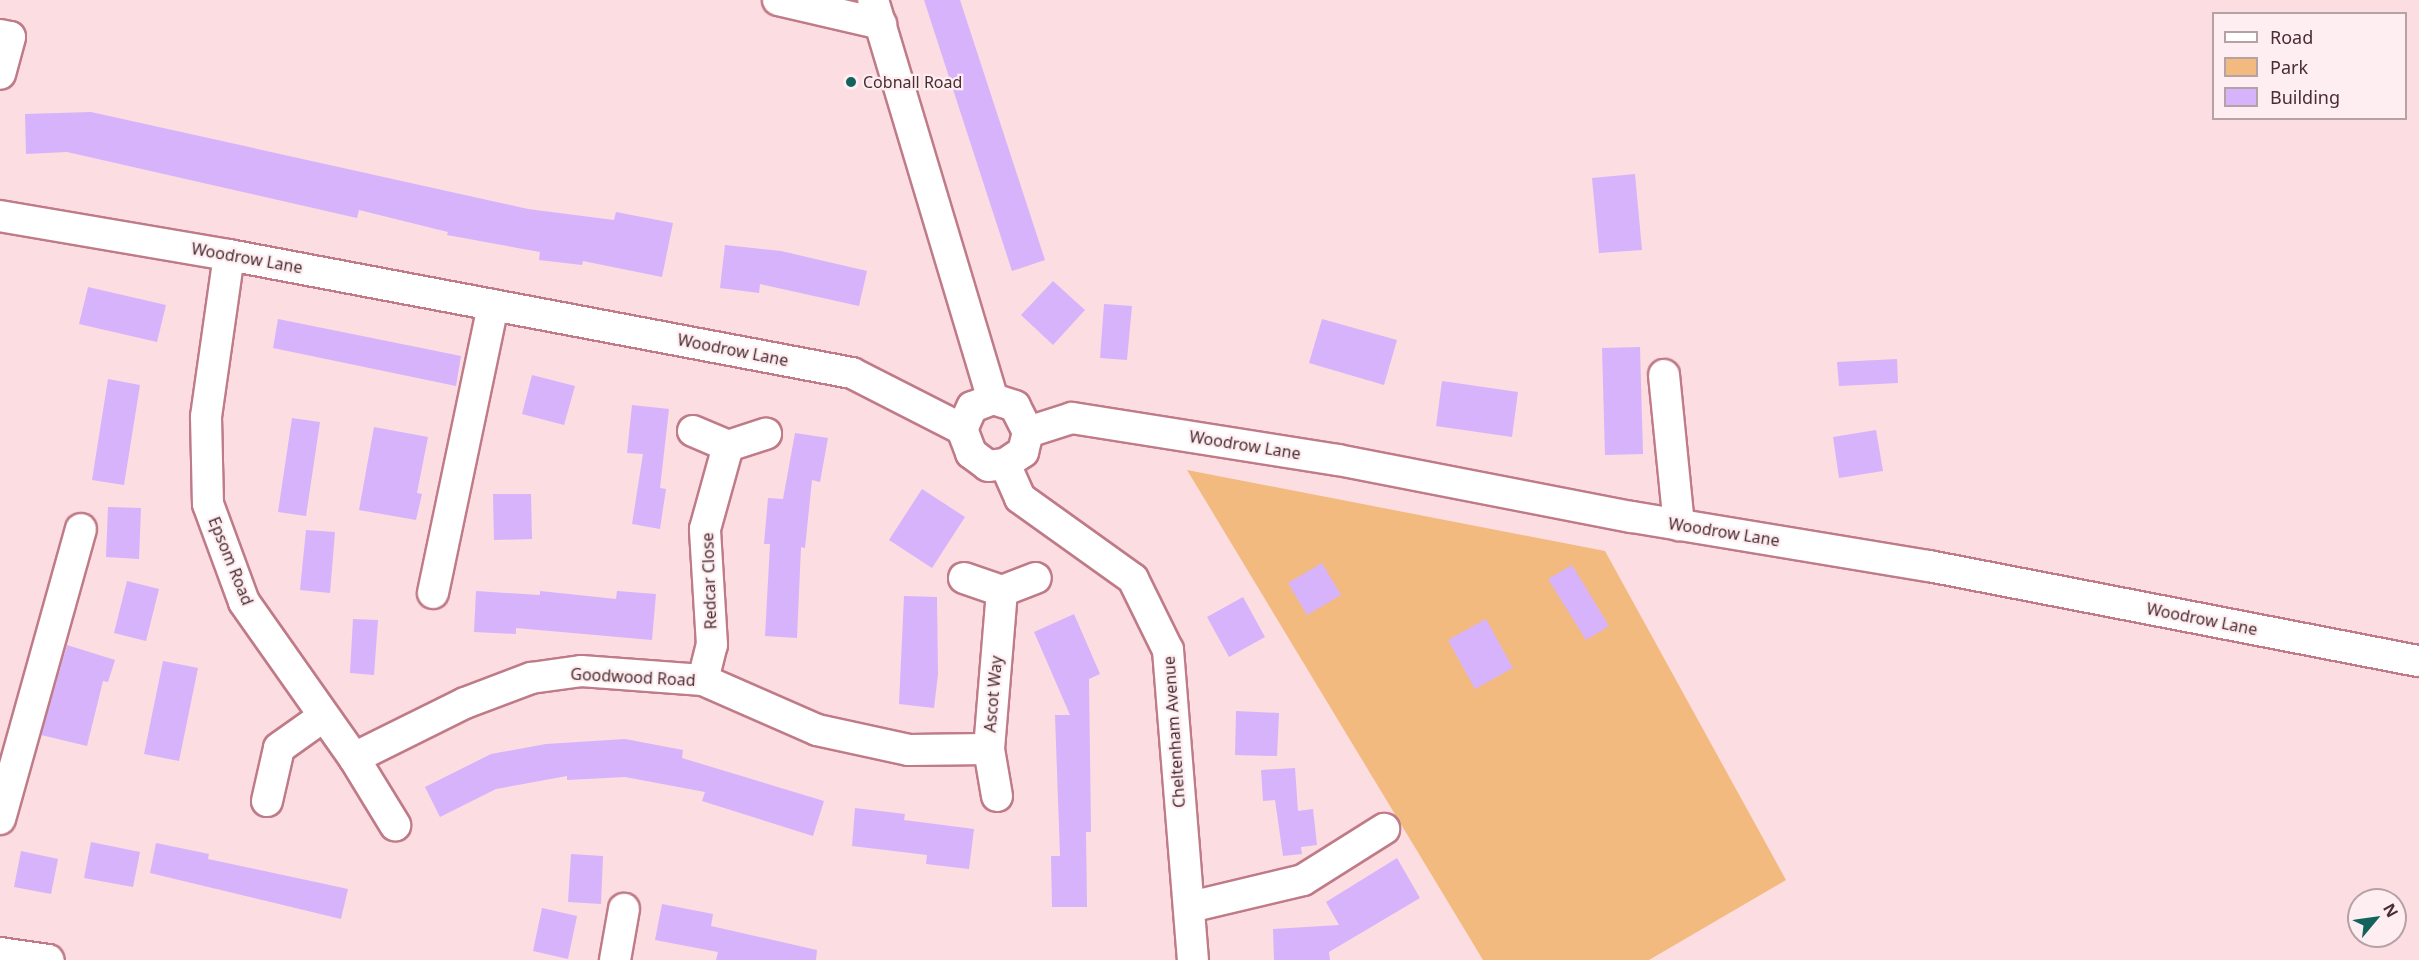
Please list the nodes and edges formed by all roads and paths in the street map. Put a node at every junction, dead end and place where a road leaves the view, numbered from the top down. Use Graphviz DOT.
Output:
graph roads {
  1 [pos="778,0"];
  2 [pos="877,12"];
  3 [pos="0,35"];
  4 [pos="0,74"];
  5 [pos="0,216"];
  6 [pos="230,255"];
  7 [pos="493,304"];
  8 [pos="1664,375"];
  9 [pos="993,399"];
  10 [pos="962,429"];
  11 [pos="693,431"];
  12 [pos="1028,432"];
  13 [pos="766,434"];
  14 [pos="728,446"];
  15 [pos="1005,464"];
  16 [pos="1679,525"];
  17 [pos="81,529"];
  18 [pos="964,578"];
  19 [pos="1036,578"];
  20 [pos="1002,591"];
  21 [pos="433,593"];
  22 [pos="2419,662"];
  23 [pos="703,680"];
  24 [pos="324,716"];
  25 [pos="989,749"];
  26 [pos="354,758"];
  27 [pos="7,770"];
  28 [pos="997,796"];
  29 [pos="267,801"];
  30 [pos="0,819"];
  31 [pos="396,825"];
  32 [pos="1384,830"];
  33 [pos="1190,907"];
  34 [pos="624,909"];
  35 [pos="0,953"];
  36 [pos="48,960"];
  37 [pos="615,960"];
  38 [pos="1193,960"];
  1 -- 2 [label="street"];
  2 -- 9 [label="street"];
  3 -- 4 [label="street"];
  5 -- 6 [label="street, Woodrow Lane"];
  6 -- 7 [label="street, Woodrow Lane"];
  6 -- 24 [label="street, Epsom Road"];
  7 -- 10 [label="street, Woodrow Lane"];
  7 -- 21 [label="street"];
  8 -- 16 [label="street"];
  9 -- 10 [label="street"];
  9 -- 12 [label="street"];
  10 -- 15 [label="street"];
  11 -- 14 [label="street"];
  12 -- 15 [label="street"];
  12 -- 16 [label="street, Woodrow Lane"];
  13 -- 14 [label="street"];
  14 -- 23 [label="street, Redcar Close"];
  15 -- 33 [label="street, Cheltenham Avenue"];
  16 -- 22 [label="street, Woodrow Lane"];
  17 -- 27 [label="street"];
  18 -- 20 [label="street"];
  19 -- 20 [label="street"];
  20 -- 25 [label="street, Ascot Way"];
  23 -- 25 [label="street, Goodwood Road"];
  23 -- 26 [label="street, Goodwood Road"];
  24 -- 26 [label="street, Epsom Road"];
  24 -- 29 [label="street"];
  25 -- 28 [label="street, Ascot Way"];
  26 -- 31 [label="street, Epsom Road"];
  27 -- 30 [label="street"];
  32 -- 33 [label="street"];
  33 -- 38 [label="street, Cheltenham Avenue"];
  34 -- 37 [label="street"];
  35 -- 36 [label="street"];
}
